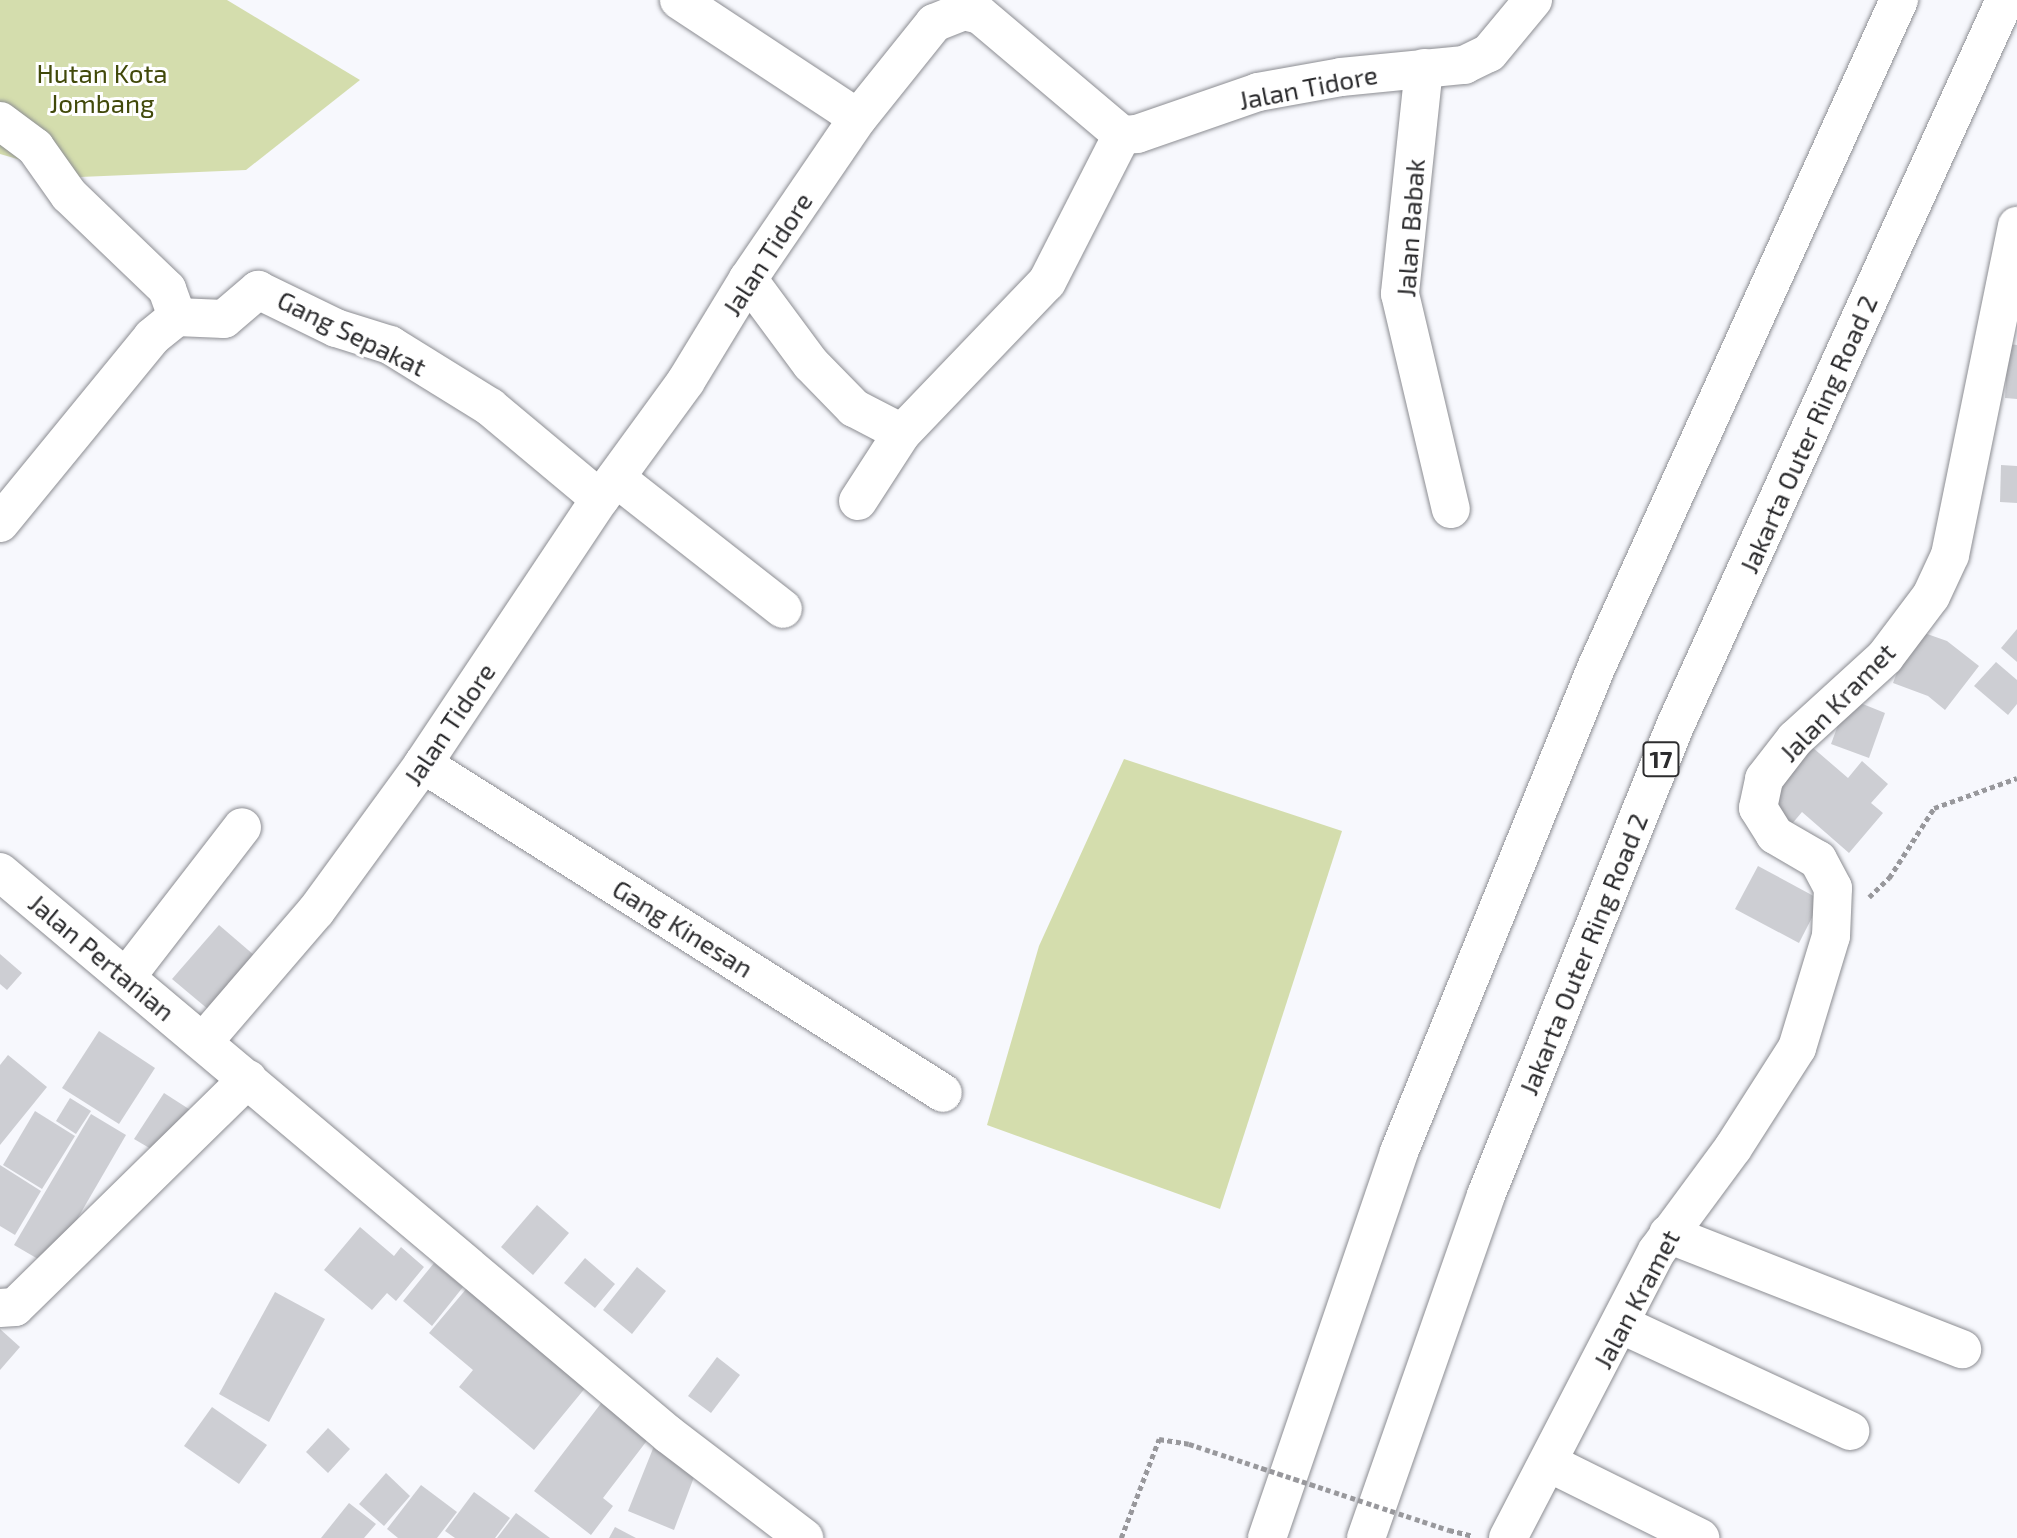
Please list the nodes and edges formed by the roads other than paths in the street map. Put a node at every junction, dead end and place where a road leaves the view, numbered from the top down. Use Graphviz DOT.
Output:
graph roads {
  1 [pos="679,0"];
  2 [pos="1532,0"];
  3 [pos="1899,0"];
  4 [pos="2005,0"];
  5 [pos="964,6"];
  6 [pos="1424,68"];
  7 [pos="858,118"];
  8 [pos="0,121"];
  9 [pos="1122,135"];
  10 [pos="2017,226"];
  11 [pos="748,279"];
  12 [pos="177,317"];
  13 [pos="902,433"];
  14 [pos="608,489"];
  15 [pos="858,501"];
  16 [pos="1451,509"];
  17 [pos="4,511"];
  18 [pos="782,608"];
  19 [pos="423,764"];
  20 [pos="242,827"];
  21 [pos="0,872"];
  22 [pos="127,976"];
  23 [pos="204,1041"];
  24 [pos="248,1079"];
  25 [pos="943,1093"];
  26 [pos="1668,1234"];
  27 [pos="0,1308"];
  28 [pos="1620,1324"];
  29 [pos="1962,1349"];
  30 [pos="1850,1431"];
  31 [pos="1549,1464"];
  32 [pos="804,1538"];
  33 [pos="1267,1538"];
  34 [pos="1366,1538"];
  35 [pos="1507,1538"];
  36 [pos="1700,1538"];
  1 -- 7 [label="main road"];
  2 -- 6 [label="main road, Jalan Tidore"];
  3 -- 33 [label="main road"];
  4 -- 34 [label="main road, Jakarta Outer Ring Road 2 / 17"];
  5 -- 7 [label="main road, Jalan Tidore"];
  5 -- 9 [label="main road, Jalan Tidore"];
  6 -- 9 [label="main road, Jalan Tidore"];
  6 -- 16 [label="main road, Jalan Babak"];
  7 -- 11 [label="main road, Jalan Tidore"];
  8 -- 12 [label="main road"];
  9 -- 13 [label="main road"];
  10 -- 26 [label="main road, Jalan Kramet"];
  11 -- 13 [label="main road"];
  11 -- 14 [label="main road, Jalan Tidore"];
  12 -- 14 [label="main road, Gang Sepakat"];
  12 -- 17 [label="main road"];
  13 -- 15 [label="main road"];
  14 -- 18 [label="main road"];
  14 -- 19 [label="main road, Jalan Tidore"];
  19 -- 23 [label="main road, Jalan Tidore"];
  19 -- 25 [label="main road, Gang Kinesan"];
  20 -- 22 [label="main road"];
  21 -- 22 [label="main road, Jalan Pertanian"];
  22 -- 23 [label="main road, Jalan Pertanian"];
  23 -- 24 [label="main road, Jalan Pertanian"];
  24 -- 27 [label="main road"];
  24 -- 32 [label="main road, Jalan Pertanian"];
  26 -- 28 [label="main road, Jalan Kramet"];
  26 -- 29 [label="main road"];
  28 -- 30 [label="main road"];
  28 -- 31 [label="main road, Jalan Kramet"];
  31 -- 35 [label="main road, Jalan Kramet"];
  31 -- 36 [label="main road"];
}
